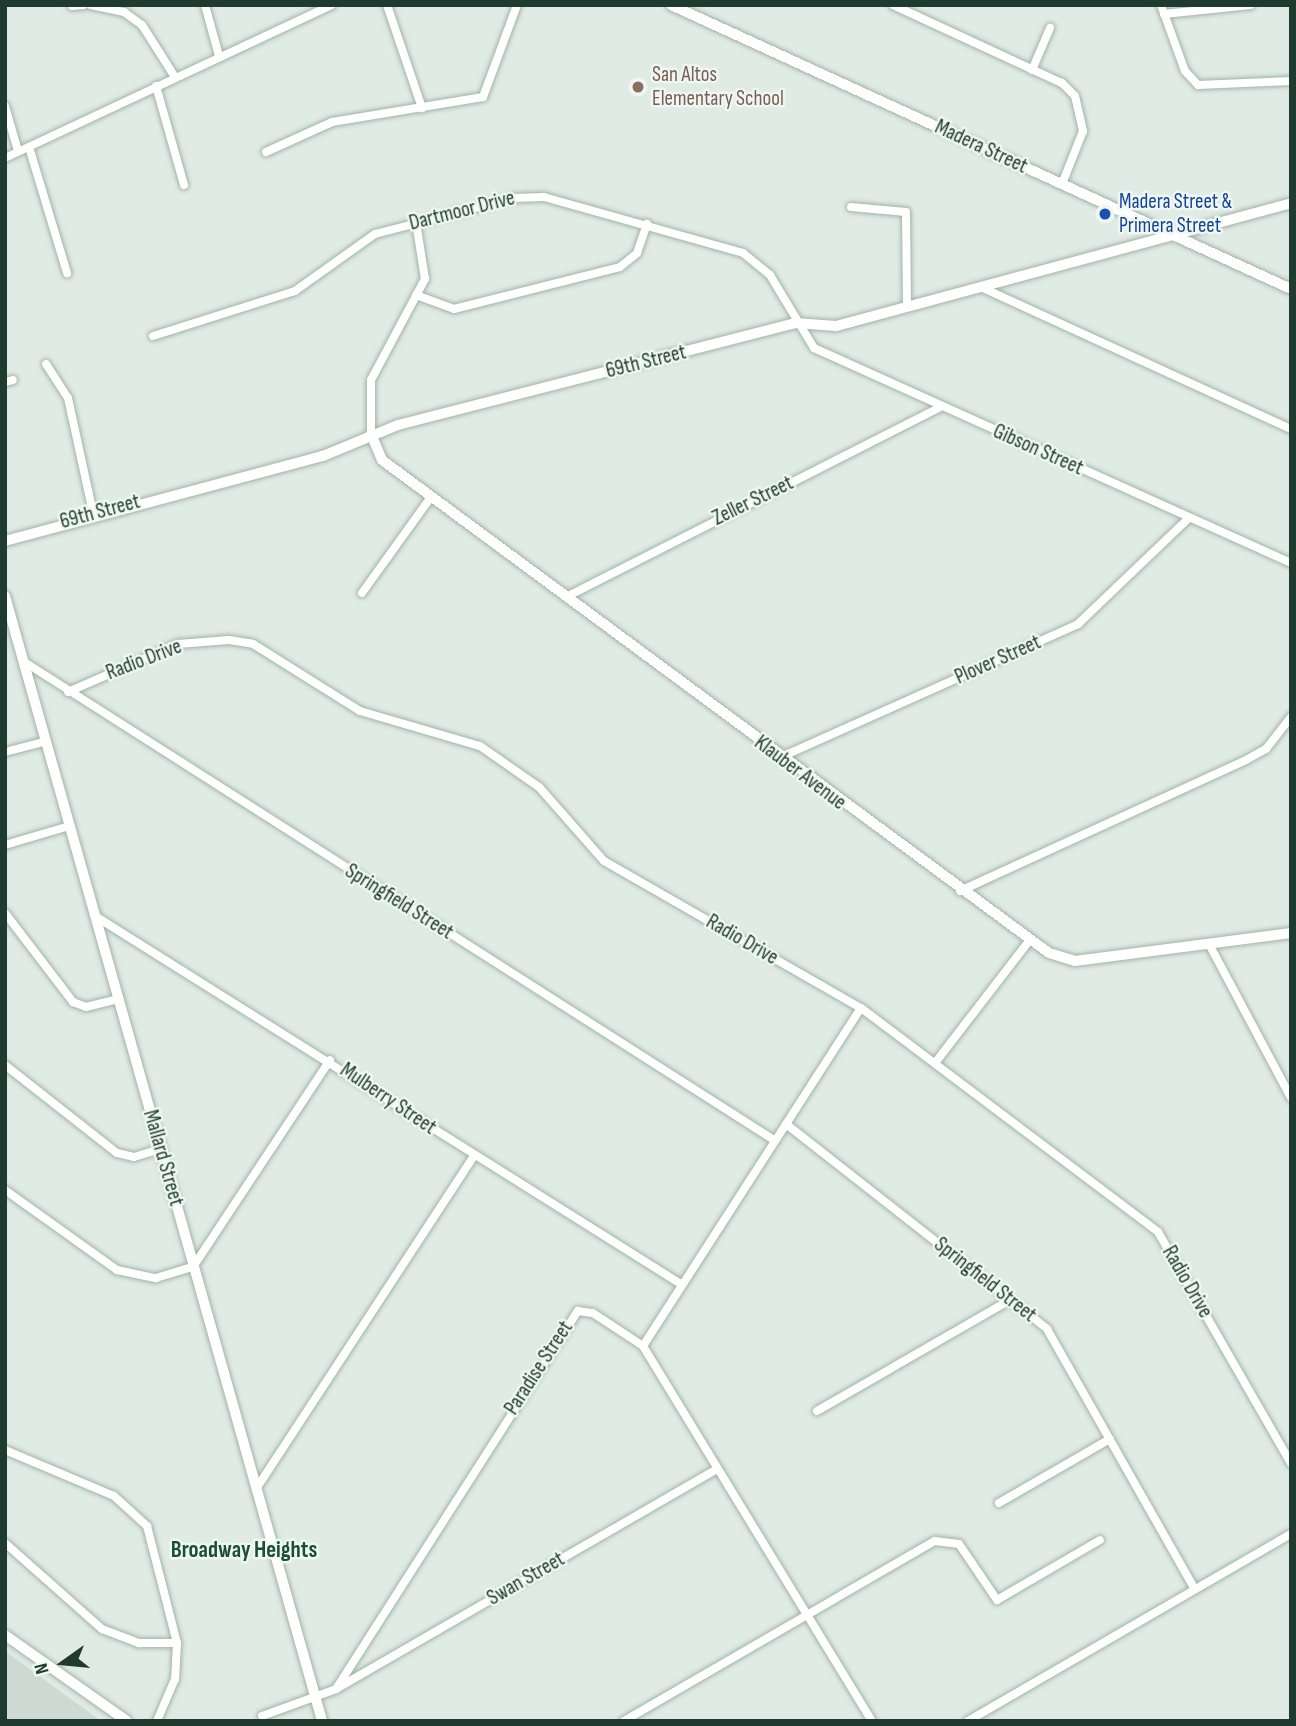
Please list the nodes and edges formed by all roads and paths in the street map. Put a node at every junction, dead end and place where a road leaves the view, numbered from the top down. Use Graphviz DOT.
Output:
graph roads {
  1 [pos="84,5"];
  2 [pos="91,5"];
  3 [pos="205,5"];
  4 [pos="332,5"];
  5 [pos="387,5"];
  6 [pos="517,5"];
  7 [pos="671,5"];
  8 [pos="893,5"];
  9 [pos="1251,5"];
  10 [pos="72,6"];
  11 [pos="1162,10"];
  12 [pos="1050,28"];
  13 [pos="219,56"];
  14 [pos="1031,70"];
  15 [pos="175,77"];
  16 [pos="1291,81"];
  17 [pos="156,86"];
  18 [pos="5,106"];
  19 [pos="422,108"];
  20 [pos="29,147"];
  21 [pos="18,151"];
  22 [pos="266,152"];
  23 [pos="5,158"];
  24 [pos="184,184"];
  25 [pos="1062,184"];
  26 [pos="1291,203"];
  27 [pos="851,207"];
  28 [pos="416,222"];
  29 [pos="647,224"];
  30 [pos="1168,233"];
  31 [pos="67,273"];
  32 [pos="983,288"];
  33 [pos="1291,289"];
  34 [pos="416,295"];
  35 [pos="907,305"];
  36 [pos="795,323"];
  37 [pos="153,336"];
  38 [pos="47,364"];
  39 [pos="941,407"];
  40 [pos="1291,429"];
  41 [pos="371,434"];
  42 [pos="431,497"];
  43 [pos="93,513"];
  44 [pos="1188,519"];
  45 [pos="5,541"];
  46 [pos="1291,563"];
  47 [pos="362,593"];
  48 [pos="5,596"];
  49 [pos="566,597"];
  50 [pos="26,663"];
  51 [pos="68,692"];
  52 [pos="1291,718"];
  53 [pos="47,741"];
  54 [pos="5,752"];
  55 [pos="779,758"];
  56 [pos="69,825"];
  57 [pos="5,845"];
  58 [pos="960,891"];
  59 [pos="5,914"];
  60 [pos="95,916"];
  61 [pos="1291,933"];
  62 [pos="1029,941"];
  63 [pos="1210,946"];
  64 [pos="118,999"];
  65 [pos="861,1008"];
  66 [pos="330,1060"];
  67 [pos="935,1063"];
  68 [pos="5,1065"];
  69 [pos="1291,1098"];
  70 [pos="786,1124"];
  71 [pos="774,1140"];
  72 [pos="161,1150"];
  73 [pos="474,1156"];
  74 [pos="5,1190"];
  75 [pos="193,1267"];
  76 [pos="681,1284"];
  77 [pos="1010,1300"];
  78 [pos="643,1346"];
  79 [pos="817,1411"];
  80 [pos="1110,1439"];
  81 [pos="5,1450"];
  82 [pos="1291,1463"];
  83 [pos="715,1470"];
  84 [pos="258,1486"];
  85 [pos="999,1503"];
  86 [pos="1291,1534"];
  87 [pos="1100,1540"];
  88 [pos="5,1542"];
  89 [pos="1195,1589"];
  90 [pos="807,1615"];
  91 [pos="5,1635"];
  92 [pos="177,1643"];
  93 [pos="336,1689"];
  94 [pos="315,1699"];
  95 [pos="262,1716"];
  96 [pos="127,1721"];
  97 [pos="157,1721"];
  98 [pos="321,1721"];
  99 [pos="624,1721"];
  100 [pos="872,1721"];
  101 [pos="968,1721"];
  1 -- 10 [label="street"];
  2 -- 15 [label="street"];
  3 -- 13 [label="street"];
  4 -- 13 [label="street"];
  5 -- 19 [label="street"];
  6 -- 19 [label="street"];
  7 -- 25 [label="street, Madera Street"];
  8 -- 14 [label="street"];
  9 -- 11 [label="street"];
  11 -- 16 [label="street"];
  12 -- 14 [label="street"];
  13 -- 15 [label="street"];
  14 -- 25 [label="street"];
  15 -- 17 [label="street"];
  17 -- 20 [label="street"];
  17 -- 24 [label="street"];
  18 -- 21 [label="street"];
  19 -- 22 [label="street"];
  20 -- 21 [label="street"];
  20 -- 31 [label="street"];
  21 -- 23 [label="street"];
  25 -- 30 [label="street, Madera Street"];
  26 -- 30 [label="street, 69th Street"];
  27 -- 35 [label="street"];
  28 -- 29 [label="street, Dartmoor Drive"];
  28 -- 34 [label="street"];
  28 -- 37 [label="street, Dartmoor Drive"];
  29 -- 34 [label="street"];
  29 -- 36 [label="street, Dartmoor Drive"];
  30 -- 32 [label="street, 69th Street"];
  30 -- 33 [label="street, Madera Street"];
  32 -- 35 [label="street, 69th Street"];
  32 -- 40 [label="street"];
  34 -- 41 [label="street"];
  35 -- 36 [label="street, 69th Street"];
  36 -- 39 [label="street, Gibson Street"];
  36 -- 41 [label="street, 69th Street"];
  38 -- 43 [label="street"];
  39 -- 44 [label="street, Gibson Street"];
  39 -- 49 [label="street, Zeller Street"];
  41 -- 42 [label="street, Klauber Avenue"];
  41 -- 43 [label="street, 69th Street"];
  42 -- 47 [label="street"];
  42 -- 49 [label="street, Klauber Avenue"];
  43 -- 45 [label="street, 69th Street"];
  44 -- 46 [label="street, Gibson Street"];
  44 -- 55 [label="street, Plover Street"];
  48 -- 50 [label="street, Mallard Street"];
  49 -- 55 [label="street, Klauber Avenue"];
  50 -- 51 [label="street, Springfield Street"];
  50 -- 53 [label="street, Mallard Street"];
  51 -- 65 [label="street, Radio Drive"];
  51 -- 71 [label="street, Springfield Street"];
  52 -- 58 [label="street"];
  53 -- 54 [label="street"];
  53 -- 56 [label="street, Mallard Street"];
  55 -- 58 [label="street, Klauber Avenue"];
  56 -- 57 [label="street"];
  56 -- 60 [label="street, Mallard Street"];
  58 -- 62 [label="street, Klauber Avenue"];
  59 -- 64 [label="street"];
  60 -- 64 [label="street, Mallard Street"];
  60 -- 66 [label="street, Mulberry Street"];
  61 -- 63 [label="street, Klauber Avenue"];
  62 -- 63 [label="street, Klauber Avenue"];
  62 -- 67 [label="street"];
  63 -- 69 [label="street"];
  64 -- 72 [label="street, Mallard Street"];
  65 -- 67 [label="street, Radio Drive"];
  65 -- 70 [label="street"];
  66 -- 73 [label="street, Mulberry Street"];
  66 -- 75 [label="street"];
  67 -- 82 [label="street, Radio Drive"];
  68 -- 72 [label="street"];
  70 -- 71 [label="street"];
  70 -- 77 [label="street, Springfield Street"];
  71 -- 76 [label="street"];
  72 -- 75 [label="street, Mallard Street"];
  73 -- 76 [label="street, Mulberry Street"];
  73 -- 84 [label="street"];
  74 -- 75 [label="street"];
  75 -- 84 [label="street, Mallard Street"];
  76 -- 78 [label="street"];
  77 -- 79 [label="street"];
  77 -- 80 [label="street, Springfield Street"];
  78 -- 83 [label="street"];
  78 -- 93 [label="street, Paradise Street"];
  80 -- 85 [label="street"];
  80 -- 89 [label="street, Springfield Street"];
  81 -- 92 [label="street"];
  83 -- 90 [label="street"];
  83 -- 93 [label="street, Swan Street"];
  84 -- 94 [label="street, Mallard Street"];
  86 -- 89 [label="street"];
  87 -- 90 [label="street"];
  88 -- 92 [label="street"];
  89 -- 101 [label="street"];
  90 -- 99 [label="street"];
  90 -- 100 [label="street"];
  91 -- 96 [label="main road"];
  92 -- 97 [label="street"];
  93 -- 94 [label="street, Swan Street"];
  94 -- 95 [label="street, Swan Street"];
  94 -- 98 [label="street, Mallard Street"];
}
